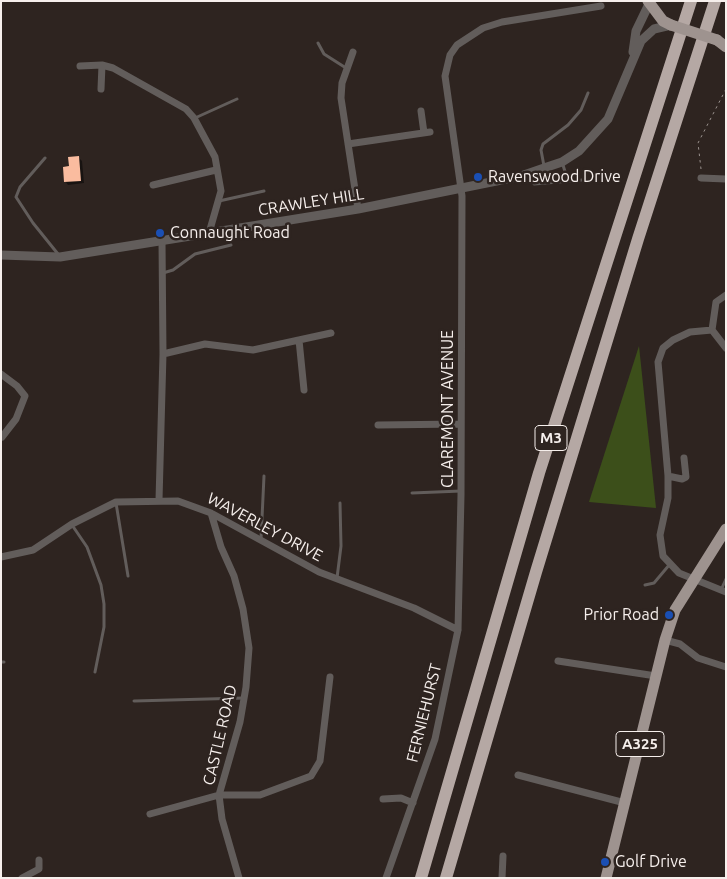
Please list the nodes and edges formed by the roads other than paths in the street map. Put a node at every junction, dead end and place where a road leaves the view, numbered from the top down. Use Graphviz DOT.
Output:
graph roads {
  1 [pos="691,1"];
  2 [pos="715,1"];
  3 [pos="649,3"];
  4 [pos="601,6"];
  5 [pos="667,25"];
  6 [pos="723,42"];
  7 [pos="318,43"];
  8 [pos="353,52"];
  9 [pos="102,65"];
  10 [pos="630,65"];
  11 [pos="80,66"];
  12 [pos="346,68"];
  13 [pos="101,89"];
  14 [pos="588,93"];
  15 [pos="237,99"];
  16 [pos="421,111"];
  17 [pos="194,118"];
  18 [pos="348,144"];
  19 [pos="45,158"];
  20 [pos="562,162"];
  21 [pos="545,168"];
  22 [pos="216,170"];
  23 [pos="701,178"];
  24 [pos="726,179"];
  25 [pos="582,180"];
  26 [pos="568,181"];
  27 [pos="153,184"];
  28 [pos="534,184"];
  29 [pos="460,188"];
  30 [pos="264,191"];
  31 [pos="218,201"];
  32 [pos="358,210"];
  33 [pos="209,233"];
  34 [pos="162,241"];
  35 [pos="231,246"];
  36 [pos="1,255"];
  37 [pos="60,257"];
  38 [pos="162,273"];
  39 [pos="726,295"];
  40 [pos="712,330"];
  41 [pos="331,333"];
  42 [pos="299,340"];
  43 [pos="726,348"];
  44 [pos="163,354"];
  45 [pos="1,374"];
  46 [pos="304,390"];
  47 [pos="461,424"];
  48 [pos="378,425"];
  49 [pos="2,437"];
  50 [pos="684,458"];
  51 [pos="264,476"];
  52 [pos="668,476"];
  53 [pos="461,491"];
  54 [pos="412,493"];
  55 [pos="159,500"];
  56 [pos="116,502"];
  57 [pos="340,503"];
  58 [pos="211,512"];
  59 [pos="72,524"];
  60 [pos="726,529"];
  61 [pos="261,542"];
  62 [pos="1,557"];
  63 [pos="670,564"];
  64 [pos="128,576"];
  65 [pos="337,578"];
  66 [pos="694,579"];
  67 [pos="726,579"];
  68 [pos="645,585"];
  69 [pos="723,591"];
  70 [pos="458,630"];
  71 [pos="665,640"];
  72 [pos="558,661"];
  73 [pos="726,667"];
  74 [pos="95,672"];
  75 [pos="656,676"];
  76 [pos="330,677"];
  77 [pos="244,698"];
  78 [pos="134,701"];
  79 [pos="518,775"];
  80 [pos="219,795"];
  81 [pos="382,799"];
  82 [pos="413,803"];
  83 [pos="624,803"];
  84 [pos="150,814"];
  85 [pos="503,856"];
  86 [pos="39,860"];
  87 [pos="22,878"];
  88 [pos="239,878"];
  89 [pos="386,878"];
  90 [pos="421,878"];
  91 [pos="446,878"];
  92 [pos="502,878"];
  93 [pos="606,878"];
  1 -- 90 [label="highway, M3"];
  2 -- 91 [label="highway, M3"];
  3 -- 5 [label="main road"];
  3 -- 10 [label="street, CRAWLEY HILL"];
  4 -- 29 [label="street"];
  5 -- 6 [label="main road, bridge"];
  5 -- 10 [label="street, CRAWLEY HILL"];
  7 -- 12 [label="lane"];
  8 -- 12 [label="street"];
  9 -- 11 [label="street"];
  9 -- 13 [label="street"];
  9 -- 17 [label="street"];
  10 -- 20 [label="street, CRAWLEY HILL"];
  12 -- 18 [label="street"];
  14 -- 21 [label="lane"];
  15 -- 17 [label="lane"];
  16 -- 18 [label="street"];
  17 -- 22 [label="street"];
  18 -- 32 [label="street"];
  19 -- 37 [label="lane"];
  20 -- 21 [label="street, CRAWLEY HILL"];
  20 -- 26 [label="lane"];
  21 -- 29 [label="street, CRAWLEY HILL"];
  22 -- 27 [label="street"];
  22 -- 31 [label="street"];
  23 -- 24 [label="street"];
  25 -- 26 [label="lane"];
  26 -- 28 [label="lane"];
  29 -- 32 [label="street, CRAWLEY HILL"];
  29 -- 47 [label="street, CLAREMONT AVENUE"];
  30 -- 31 [label="lane"];
  31 -- 33 [label="street"];
  32 -- 33 [label="street, CRAWLEY HILL"];
  33 -- 34 [label="street, CRAWLEY HILL"];
  34 -- 37 [label="street, CRAWLEY HILL"];
  34 -- 38 [label="street"];
  35 -- 38 [label="lane"];
  36 -- 37 [label="street, CRAWLEY HILL"];
  38 -- 44 [label="street"];
  39 -- 40 [label="street"];
  40 -- 43 [label="street"];
  40 -- 52 [label="street"];
  41 -- 42 [label="street"];
  42 -- 44 [label="street"];
  42 -- 46 [label="street"];
  44 -- 55 [label="street"];
  45 -- 49 [label="street"];
  47 -- 48 [label="street"];
  47 -- 53 [label="street, CLAREMONT AVENUE"];
  50 -- 52 [label="street"];
  51 -- 61 [label="lane"];
  52 -- 63 [label="street"];
  53 -- 54 [label="lane"];
  53 -- 70 [label="street, CLAREMONT AVENUE"];
  55 -- 56 [label="street, WAVERLEY DRIVE"];
  55 -- 58 [label="street, WAVERLEY DRIVE"];
  56 -- 59 [label="street, WAVERLEY DRIVE"];
  56 -- 64 [label="lane"];
  57 -- 65 [label="lane"];
  58 -- 61 [label="street, WAVERLEY DRIVE"];
  58 -- 77 [label="street, CASTLE ROAD"];
  59 -- 62 [label="street, WAVERLEY DRIVE"];
  59 -- 74 [label="lane"];
  60 -- 66 [label="main road, A325"];
  61 -- 65 [label="street, WAVERLEY DRIVE"];
  63 -- 66 [label="street"];
  63 -- 68 [label="lane"];
  65 -- 70 [label="street, WAVERLEY DRIVE"];
  66 -- 69 [label="street"];
  66 -- 71 [label="main road, A325"];
  67 -- 69 [label="lane"];
  70 -- 82 [label="street, FERNIEHURST"];
  71 -- 73 [label="street"];
  71 -- 75 [label="main road, A325"];
  72 -- 75 [label="street"];
  75 -- 83 [label="main road, A325"];
  76 -- 80 [label="street"];
  77 -- 78 [label="lane"];
  77 -- 80 [label="street, CASTLE ROAD"];
  79 -- 83 [label="street"];
  80 -- 84 [label="street"];
  80 -- 88 [label="street, CASTLE ROAD"];
  81 -- 82 [label="street"];
  82 -- 89 [label="street, FERNIEHURST"];
  83 -- 93 [label="main road, A325"];
  85 -- 92 [label="street"];
  86 -- 87 [label="street"];
}
